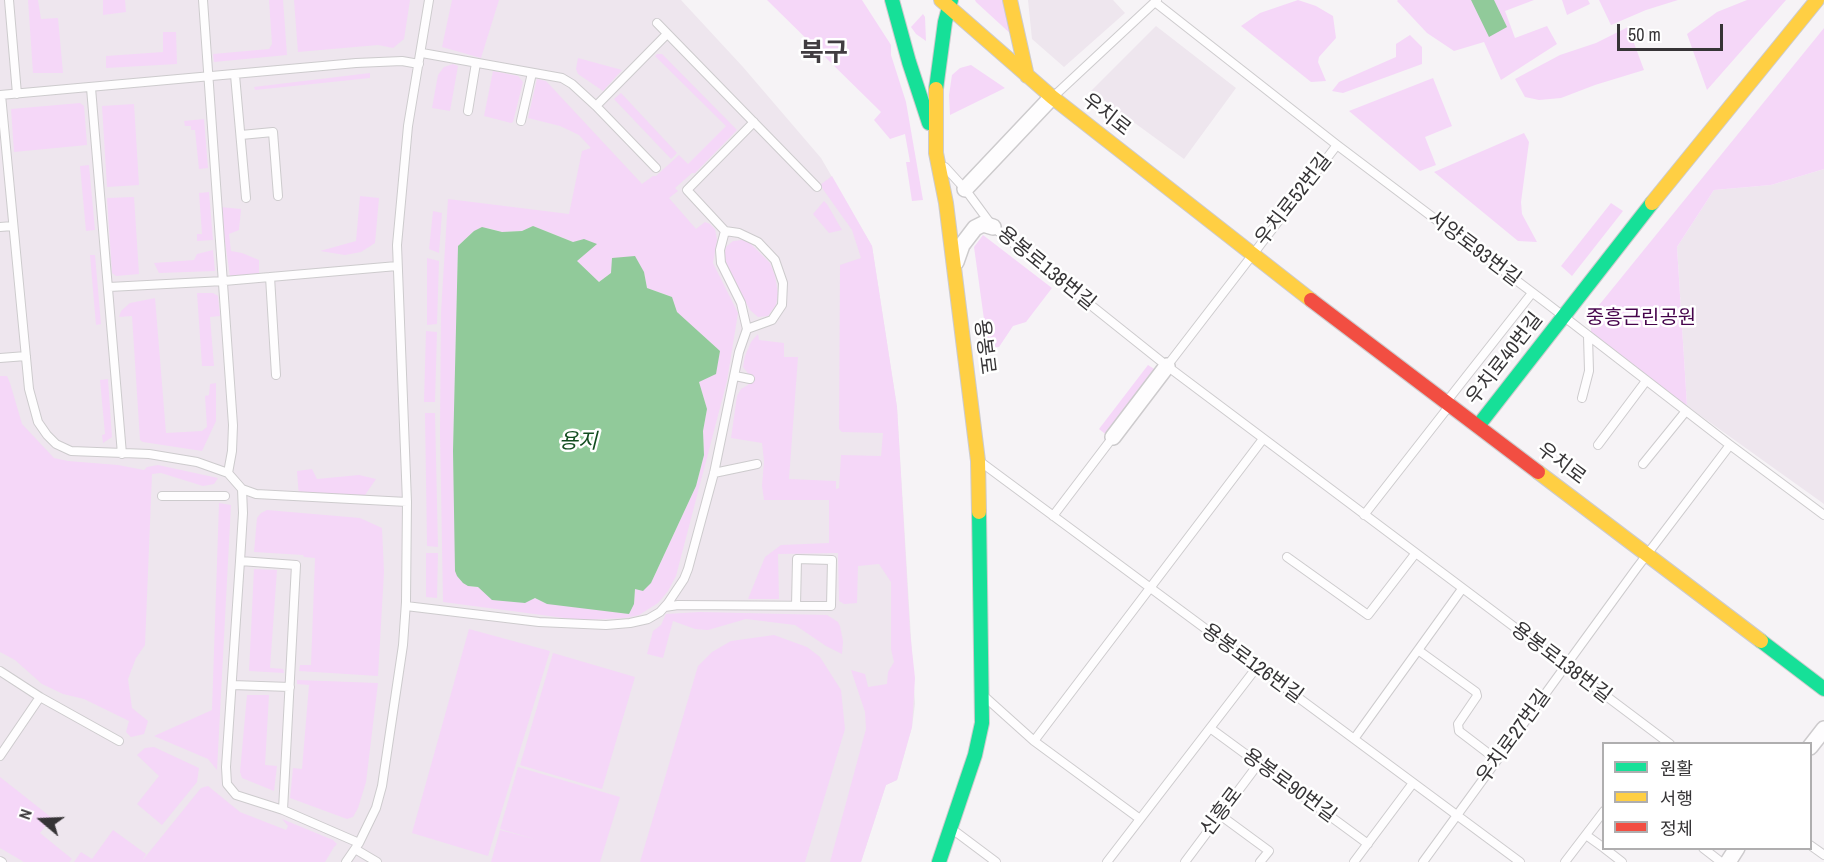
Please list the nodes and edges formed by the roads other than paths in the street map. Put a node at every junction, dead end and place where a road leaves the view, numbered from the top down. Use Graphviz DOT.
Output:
graph roads {
  1 [pos="9,0"];
  2 [pos="203,0"];
  3 [pos="429,0"];
  4 [pos="892,0"];
  5 [pos="1010,0"];
  6 [pos="1817,0"];
  7 [pos="1156,1"];
  8 [pos="947,2"];
  9 [pos="657,23"];
  10 [pos="667,34"];
  11 [pos="422,53"];
  12 [pos="476,63"];
  13 [pos="419,64"];
  14 [pos="532,73"];
  15 [pos="235,75"];
  16 [pos="207,76"];
  17 [pos="1027,76"];
  18 [pos="92,88"];
  19 [pos="17,94"];
  20 [pos="1,95"];
  21 [pos="1052,97"];
  22 [pos="596,106"];
  23 [pos="468,111"];
  24 [pos="521,121"];
  25 [pos="754,122"];
  26 [pos="241,135"];
  27 [pos="1337,145"];
  28 [pos="937,155"];
  29 [pos="656,168"];
  30 [pos="818,187"];
  31 [pos="965,189"];
  32 [pos="278,196"];
  33 [pos="246,198"];
  34 [pos="14,226"];
  35 [pos="0,227"];
  36 [pos="993,227"];
  37 [pos="725,231"];
  38 [pos="1252,255"];
  39 [pos="397,266"];
  40 [pos="954,268"];
  41 [pos="270,277"];
  42 [pos="224,281"];
  43 [pos="109,287"];
  44 [pos="1532,293"];
  45 [pos="1563,316"];
  46 [pos="747,329"];
  47 [pos="1588,336"];
  48 [pos="26,356"];
  49 [pos="0,358"];
  50 [pos="1167,366"];
  51 [pos="276,375"];
  52 [pos="735,376"];
  53 [pos="750,380"];
  54 [pos="1646,381"];
  55 [pos="1582,398"];
  56 [pos="1448,403"];
  57 [pos="1686,411"];
  58 [pos="1478,426"];
  59 [pos="1113,437"];
  60 [pos="1263,439"];
  61 [pos="1598,445"];
  62 [pos="1730,446"];
  63 [pos="122,454"];
  64 [pos="978,460"];
  65 [pos="757,464"];
  66 [pos="1643,464"];
  67 [pos="228,473"];
  68 [pos="714,473"];
  69 [pos="242,489"];
  70 [pos="162,496"];
  71 [pos="225,496"];
  72 [pos="407,502"];
  73 [pos="1364,515"];
  74 [pos="1824,515"];
  75 [pos="1053,516"];
  76 [pos="1415,554"];
  77 [pos="1648,554"];
  78 [pos="1287,557"];
  79 [pos="240,561"];
  80 [pos="1150,588"];
  81 [pos="1462,589"];
  82 [pos="406,606"];
  83 [pos="796,606"];
  84 [pos="665,607"];
  85 [pos="1418,650"];
  86 [pos="1566,666"];
  87 [pos="1257,667"];
  88 [pos="0,671"];
  89 [pos="232,685"];
  90 [pos="290,687"];
  91 [pos="1824,689"];
  92 [pos="982,694"];
  93 [pos="40,697"];
  94 [pos="1210,728"];
  95 [pos="1824,729"];
  96 [pos="1354,739"];
  97 [pos="1657,740"];
  98 [pos="119,741"];
  99 [pos="1034,741"];
  100 [pos="1812,744"];
  101 [pos="0,756"];
  102 [pos="1497,760"];
  103 [pos="1259,763"];
  104 [pos="1413,783"];
  105 [pos="284,810"];
  106 [pos="1601,814"];
  107 [pos="1220,815"];
  108 [pos="1457,815"];
  109 [pos="1140,819"];
  110 [pos="952,829"];
  111 [pos="1586,835"];
  112 [pos="1368,844"];
  113 [pos="357,846"];
  114 [pos="1602,847"];
  115 [pos="1607,850"];
  116 [pos="1704,850"];
  117 [pos="346,862"];
  118 [pos="377,862"];
  119 [pos="939,862"];
  120 [pos="996,862"];
  121 [pos="1107,862"];
  122 [pos="1185,862"];
  123 [pos="1260,862"];
  124 [pos="1354,862"];
  125 [pos="1423,862"];
  126 [pos="1520,862"];
  127 [pos="1565,862"];
  128 [pos="1622,862"];
  129 [pos="1721,862"];
  1 -- 19 [label="lane"];
  2 -- 16 [label="lane"];
  3 -- 11 [label="lane"];
  4 -- 28 [label="main road"];
  5 -- 17 [label="main road"];
  6 -- 45 [label="main road, 우치로40번길"];
  7 -- 21 [label="lane"];
  7 -- 27 [label="lane, 서양로93번길"];
  8 -- 17 [label="main road, 우치로"];
  8 -- 28 [label="main road, 용봉로"];
  9 -- 10 [label="lane"];
  10 -- 22 [label="lane"];
  10 -- 25 [label="lane"];
  11 -- 12 [label="lane"];
  11 -- 13 [label="lane"];
  12 -- 14 [label="lane"];
  12 -- 23 [label="lane"];
  13 -- 15 [label="lane"];
  13 -- 39 [label="lane"];
  14 -- 22 [label="lane"];
  14 -- 24 [label="lane"];
  15 -- 16 [label="lane"];
  15 -- 26 [label="lane"];
  16 -- 18 [label="lane"];
  16 -- 42 [label="lane"];
  17 -- 21 [label="main road, 우치로"];
  18 -- 19 [label="lane"];
  18 -- 43 [label="lane"];
  19 -- 20 [label="lane"];
  20 -- 34 [label="lane"];
  21 -- 31 [label="street"];
  21 -- 38 [label="main road, 우치로"];
  22 -- 29 [label="lane"];
  25 -- 30 [label="lane"];
  25 -- 37 [label="lane"];
  26 -- 32 [label="lane"];
  26 -- 33 [label="lane"];
  27 -- 38 [label="lane, 우치로52번길"];
  27 -- 44 [label="lane, 서양로93번길"];
  28 -- 31 [label="lane, 용봉로138번길"];
  28 -- 40 [label="main road, 용봉로"];
  31 -- 36 [label="lane, 용봉로138번길"];
  34 -- 35 [label="lane"];
  34 -- 48 [label="lane"];
  36 -- 40 [label="street"];
  36 -- 50 [label="lane, 용봉로138번길"];
  37 -- 46 [label="lane"];
  37 -- 46 [label="lane"];
  38 -- 50 [label="lane"];
  38 -- 56 [label="main road, 우치로"];
  39 -- 41 [label="lane"];
  39 -- 72 [label="lane"];
  40 -- 64 [label="main road, 용봉로"];
  41 -- 42 [label="lane"];
  41 -- 51 [label="lane"];
  42 -- 43 [label="lane"];
  42 -- 67 [label="lane"];
  43 -- 63 [label="lane"];
  44 -- 45 [label="lane, 서양로93번길"];
  44 -- 56 [label="lane"];
  45 -- 47 [label="lane, 서양로93번길"];
  45 -- 58 [label="main road, 우치로40번길"];
  46 -- 52 [label="lane"];
  47 -- 54 [label="lane, 서양로93번길"];
  47 -- 55 [label="lane"];
  48 -- 49 [label="lane"];
  48 -- 63 [label="lane"];
  50 -- 59 [label="street"];
  50 -- 60 [label="lane, 용봉로138번길"];
  52 -- 53 [label="lane"];
  52 -- 68 [label="lane"];
  54 -- 57 [label="lane, 서양로93번길"];
  54 -- 61 [label="lane"];
  56 -- 58 [label="main road, 우치로"];
  56 -- 73 [label="lane"];
  57 -- 62 [label="lane, 서양로93번길"];
  57 -- 66 [label="lane"];
  58 -- 77 [label="main road, 우치로"];
  59 -- 75 [label="lane"];
  60 -- 73 [label="lane, 용봉로138번길"];
  60 -- 80 [label="lane"];
  62 -- 74 [label="lane, 서양로93번길"];
  62 -- 77 [label="lane"];
  63 -- 67 [label="lane"];
  64 -- 75 [label="lane, 용봉로126번길"];
  64 -- 92 [label="main road, 용봉로"];
  65 -- 68 [label="lane"];
  67 -- 69 [label="lane"];
  68 -- 84 [label="lane"];
  69 -- 72 [label="lane"];
  69 -- 79 [label="lane"];
  70 -- 71 [label="lane"];
  72 -- 82 [label="lane"];
  73 -- 76 [label="lane, 용봉로138번길"];
  75 -- 80 [label="lane, 용봉로126번길"];
  76 -- 78 [label="lane"];
  76 -- 81 [label="lane, 용봉로138번길"];
  77 -- 86 [label="lane, 우치로27번길"];
  77 -- 91 [label="main road, 우치로"];
  79 -- 89 [label="lane"];
  79 -- 90 [label="lane"];
  80 -- 87 [label="lane, 용봉로126번길"];
  80 -- 99 [label="lane"];
  81 -- 85 [label="lane"];
  81 -- 86 [label="lane, 용봉로138번길"];
  82 -- 84 [label="lane"];
  82 -- 113 [label="lane"];
  83 -- 83 [label="lane"];
  83 -- 84 [label="lane"];
  85 -- 96 [label="lane"];
  85 -- 102 [label="lane"];
  86 -- 97 [label="lane, 용봉로138번길"];
  86 -- 102 [label="lane, 우치로27번길"];
  87 -- 94 [label="lane"];
  87 -- 96 [label="lane, 용봉로126번길"];
  88 -- 93 [label="lane"];
  89 -- 90 [label="lane"];
  89 -- 105 [label="lane"];
  90 -- 105 [label="lane"];
  92 -- 99 [label="lane"];
  92 -- 110 [label="main road, 용봉로"];
  93 -- 98 [label="lane"];
  93 -- 101 [label="lane"];
  94 -- 103 [label="lane, 용봉로90번길"];
  94 -- 109 [label="lane"];
  95 -- 100 [label="street"];
  96 -- 104 [label="lane, 용봉로126번길"];
  99 -- 109 [label="lane"];
  102 -- 108 [label="lane, 우치로27번길"];
  103 -- 107 [label="lane, 신흥로"];
  103 -- 112 [label="lane, 용봉로90번길"];
  104 -- 108 [label="lane, 용봉로126번길"];
  104 -- 112 [label="lane"];
  105 -- 113 [label="lane"];
  106 -- 111 [label="lane"];
  107 -- 122 [label="lane, 신흥로"];
  107 -- 123 [label="lane"];
  108 -- 125 [label="lane, 우치로27번길"];
  108 -- 126 [label="lane, 용봉로126번길"];
  109 -- 121 [label="lane"];
  110 -- 119 [label="main road, 용봉로"];
  110 -- 120 [label="lane"];
  111 -- 114 [label="lane"];
  111 -- 127 [label="lane"];
  112 -- 124 [label="lane"];
  113 -- 117 [label="lane"];
  113 -- 118 [label="lane"];
  115 -- 128 [label="lane"];
  116 -- 129 [label="lane"];
}
